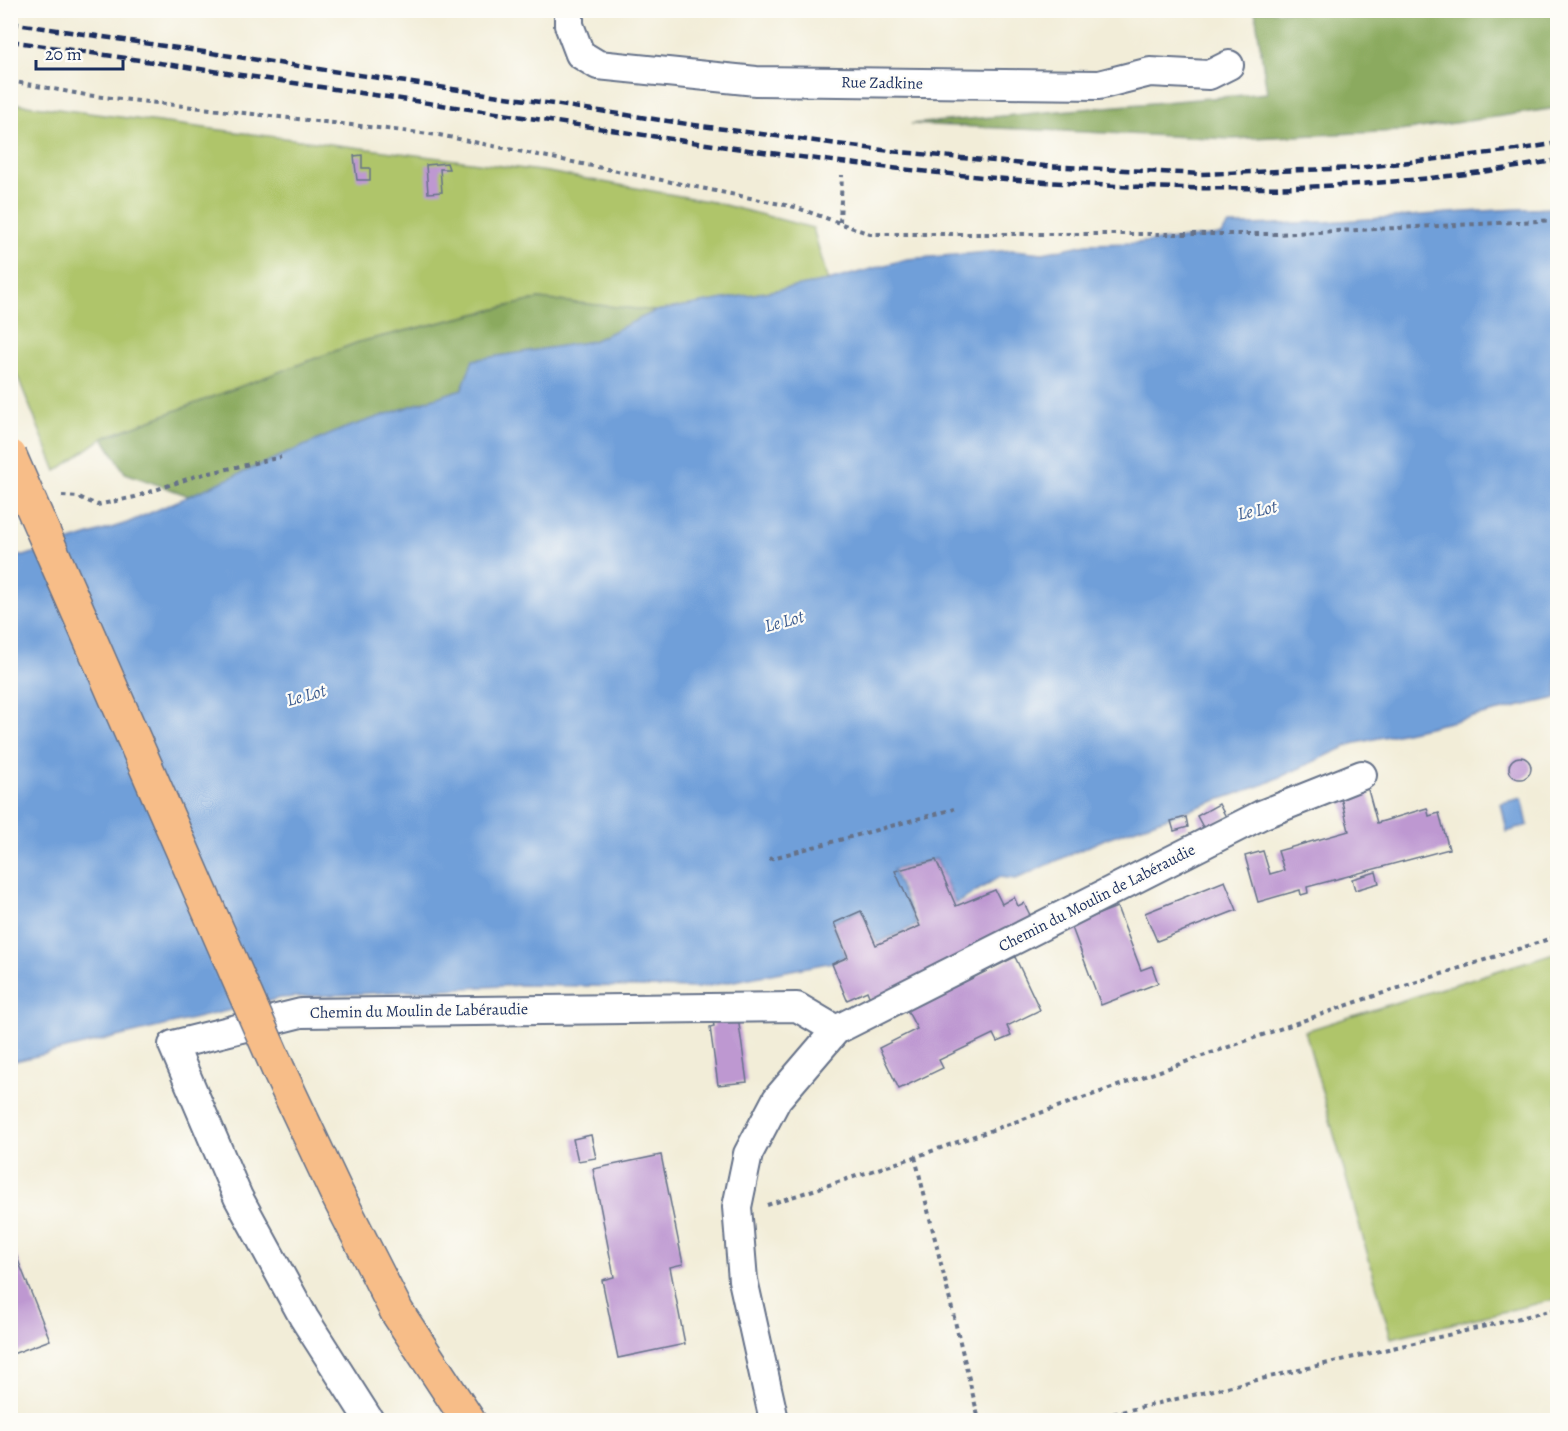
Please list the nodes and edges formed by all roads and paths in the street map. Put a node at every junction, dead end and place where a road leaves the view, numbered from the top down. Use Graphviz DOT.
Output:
graph roads {
  1 [pos="569,10"];
  2 [pos="1229,65"];
  3 [pos="10,81"];
  4 [pos="843,175"];
  5 [pos="1557,220"];
  6 [pos="840,222"];
  7 [pos="10,456"];
  8 [pos="281,457"];
  9 [pos="97,505"];
  10 [pos="1362,775"];
  11 [pos="954,809"];
  12 [pos="769,860"];
  13 [pos="1557,936"];
  14 [pos="836,1030"];
  15 [pos="915,1157"];
  16 [pos="766,1216"];
  17 [pos="1557,1309"];
  18 [pos="369,1420"];
  19 [pos="468,1420"];
  20 [pos="774,1420"];
  21 [pos="979,1420"];
  22 [pos="1087,1420"];
  1 -- 2 [label="street, Rue Zadkine"];
  3 -- 6 [label="path"];
  4 -- 6 [label="path"];
  5 -- 6 [label="path"];
  7 -- 19 [label="main road, bridge"];
  8 -- 9 [label="path"];
  10 -- 14 [label="street, Chemin du Moulin de Labéraudie"];
  11 -- 12 [label="path"];
  13 -- 15 [label="path"];
  14 -- 18 [label="street, Chemin du Moulin de Labéraudie"];
  14 -- 20 [label="street, Chemin du Moulin de Labéraudie"];
  15 -- 16 [label="path"];
  15 -- 21 [label="path"];
  17 -- 22 [label="path"];
}
